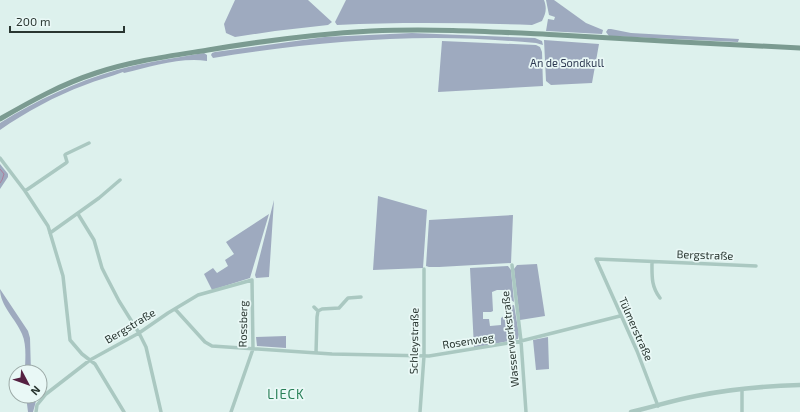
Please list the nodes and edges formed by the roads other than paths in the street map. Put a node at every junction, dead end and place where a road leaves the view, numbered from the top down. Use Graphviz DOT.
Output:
graph roads {
  1 [pos="800,48"];
  2 [pos="0,119"];
  3 [pos="89,143"];
  4 [pos="0,158"];
  5 [pos="120,180"];
  6 [pos="25,191"];
  7 [pos="78,214"];
  8 [pos="50,233"];
  9 [pos="596,259"];
  10 [pos="652,262"];
  11 [pos="512,265"];
  12 [pos="756,266"];
  13 [pos="424,270"];
  14 [pos="252,280"];
  15 [pos="361,297"];
  16 [pos="660,298"];
  17 [pos="314,307"];
  18 [pos="175,309"];
  19 [pos="318,311"];
  20 [pos="620,316"];
  21 [pos="139,333"];
  22 [pos="521,341"];
  23 [pos="253,349"];
  24 [pos="316,353"];
  25 [pos="424,356"];
  26 [pos="90,360"];
  27 [pos="800,385"];
  28 [pos="742,389"];
  29 [pos="658,406"];
  30 [pos="36,412"];
  31 [pos="124,412"];
  32 [pos="161,412"];
  33 [pos="231,412"];
  34 [pos="420,412"];
  35 [pos="526,412"];
  36 [pos="631,412"];
  37 [pos="742,412"];
  1 -- 2 [label="main road"];
  3 -- 6 [label="street"];
  4 -- 6 [label="street"];
  5 -- 7 [label="street"];
  6 -- 8 [label="street"];
  7 -- 8 [label="street"];
  7 -- 21 [label="street"];
  8 -- 26 [label="street"];
  9 -- 10 [label="street, Bergstraße"];
  9 -- 20 [label="street, Tülmerstraße"];
  10 -- 12 [label="street, Bergstraße"];
  10 -- 16 [label="street"];
  11 -- 22 [label="street, Wasserwerkstraße"];
  13 -- 25 [label="street, Schleystraße"];
  14 -- 18 [label="street, Bergstraße"];
  14 -- 23 [label="street, Rossberg"];
  15 -- 19 [label="street"];
  17 -- 19 [label="street"];
  18 -- 21 [label="street, Bergstraße"];
  18 -- 23 [label="street, Rosenweg"];
  19 -- 24 [label="street"];
  20 -- 22 [label="street, Rosenweg"];
  20 -- 29 [label="street, Tülmerstraße"];
  21 -- 26 [label="street, Bergstraße"];
  21 -- 32 [label="street"];
  22 -- 25 [label="street, Rosenweg"];
  22 -- 35 [label="street, Wasserwerkstraße"];
  23 -- 24 [label="street, Rosenweg"];
  23 -- 33 [label="street, Rossberg"];
  24 -- 25 [label="street, Rosenweg"];
  25 -- 34 [label="street, Schleystraße"];
  26 -- 30 [label="street, Bergstraße"];
  26 -- 31 [label="street"];
  27 -- 28 [label="street"];
  28 -- 29 [label="street"];
  28 -- 37 [label="street"];
  29 -- 36 [label="street"];
}
